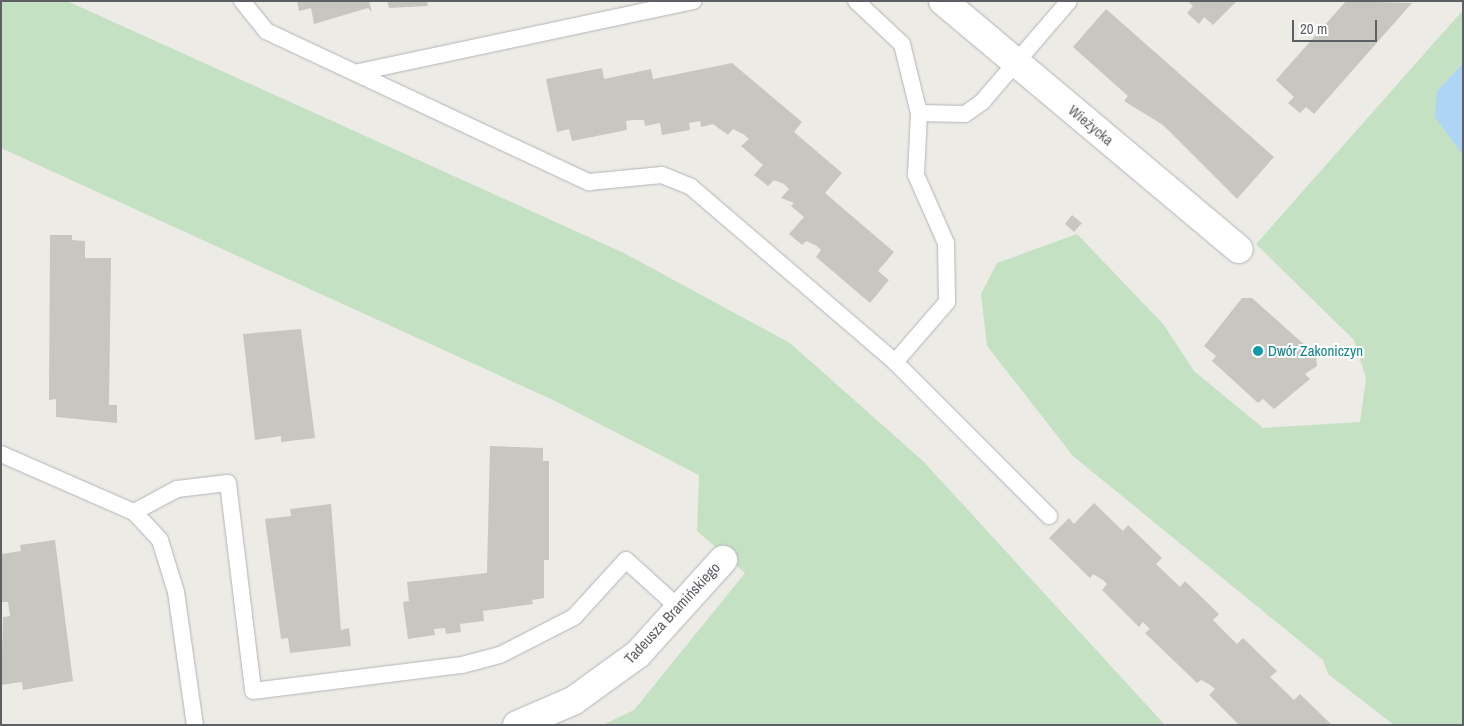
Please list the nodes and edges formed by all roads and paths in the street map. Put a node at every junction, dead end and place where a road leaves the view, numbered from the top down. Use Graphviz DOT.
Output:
graph roads {
  1 [pos="242,1"];
  2 [pos="694,1"];
  3 [pos="856,1"];
  4 [pos="943,1"];
  5 [pos="1069,1"];
  6 [pos="1015,61"];
  7 [pos="358,72"];
  8 [pos="919,113"];
  9 [pos="1238,249"];
  10 [pos="895,362"];
  11 [pos="1,454"];
  12 [pos="134,512"];
  13 [pos="1049,516"];
  14 [pos="723,560"];
  15 [pos="680,609"];
  16 [pos="195,725"];
  17 [pos="517,725"];
  1 -- 7 [label="lane"];
  2 -- 7 [label="lane"];
  3 -- 8 [label="lane"];
  4 -- 6 [label="street, Wieżycka"];
  5 -- 6 [label="lane"];
  6 -- 8 [label="lane"];
  6 -- 9 [label="street, Wieżycka"];
  7 -- 10 [label="lane"];
  8 -- 10 [label="lane"];
  10 -- 13 [label="lane"];
  11 -- 12 [label="lane"];
  12 -- 15 [label="lane"];
  12 -- 16 [label="lane"];
  14 -- 15 [label="street, Tadeusza Bramińskiego"];
  15 -- 17 [label="street, Tadeusza Bramińskiego"];
}
